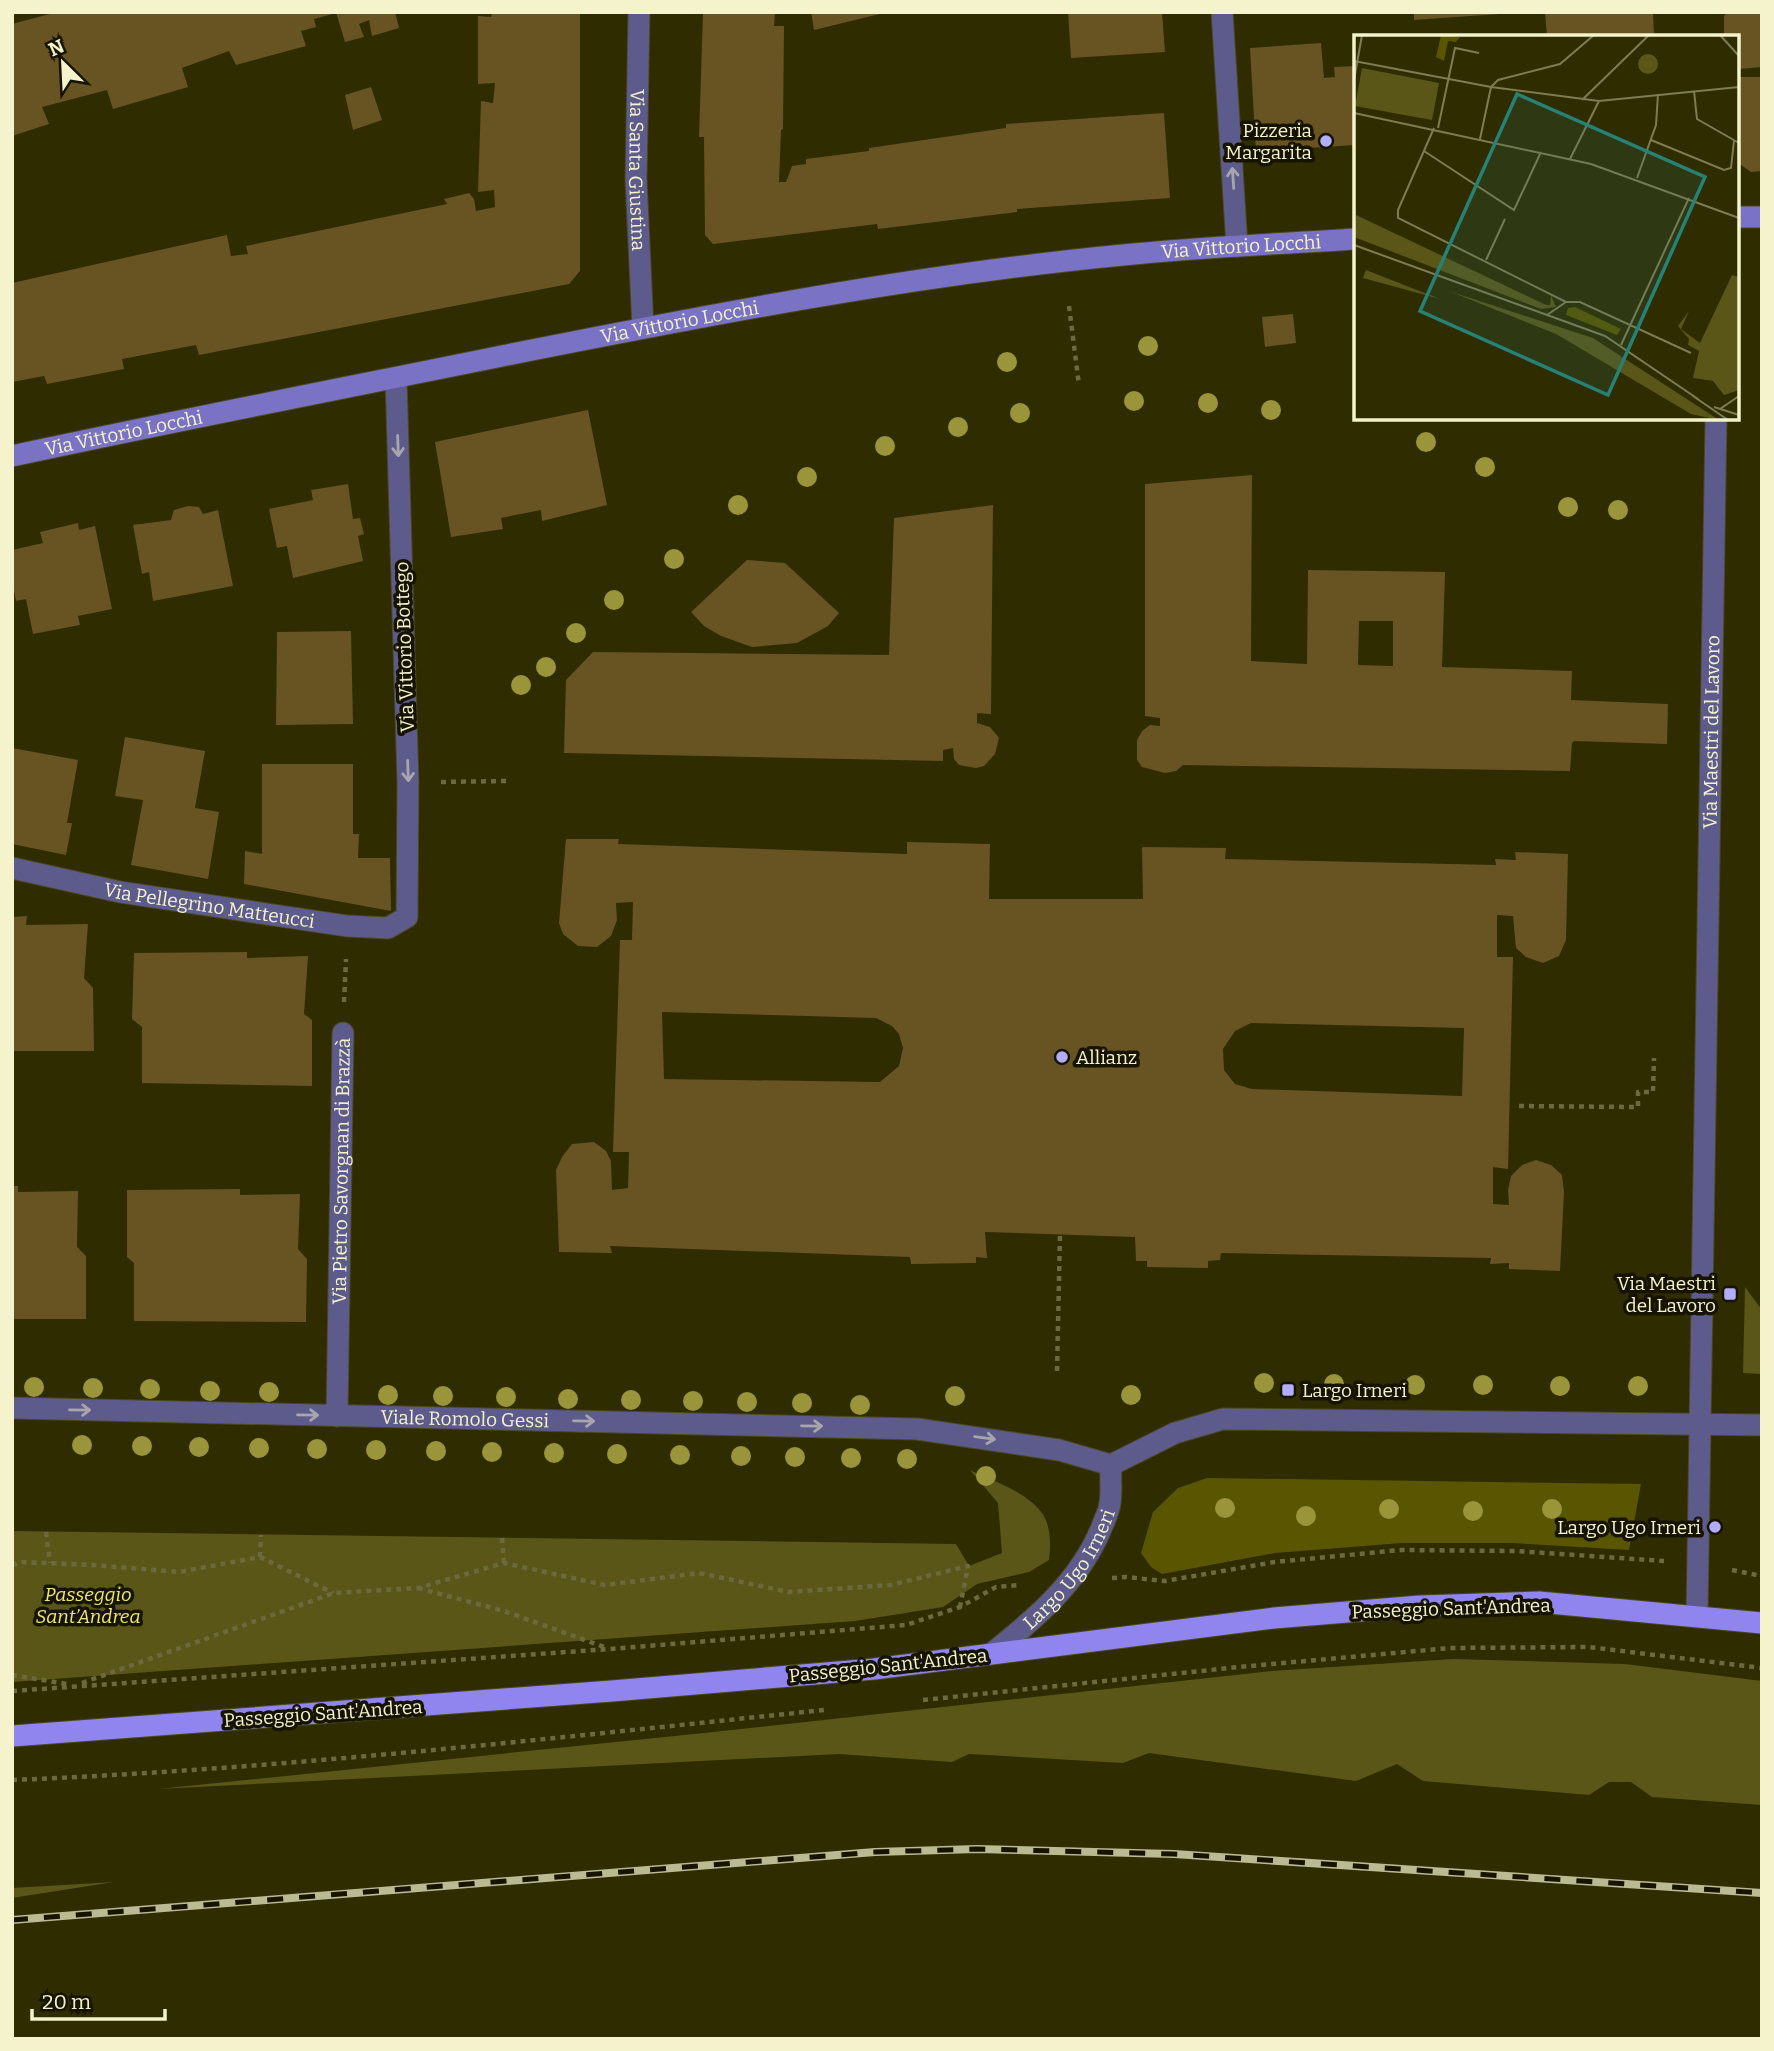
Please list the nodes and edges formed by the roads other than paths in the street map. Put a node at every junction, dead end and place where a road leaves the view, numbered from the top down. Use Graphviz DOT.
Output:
graph roads {
  1 [pos="639,12"];
  2 [pos="1222,12"];
  3 [pos="1739,217"];
  4 [pos="1762,217"];
  5 [pos="1354,239"];
  6 [pos="1237,246"];
  7 [pos="643,328"];
  8 [pos="396,377"];
  9 [pos="1716,420"];
  10 [pos="12,456"];
  11 [pos="12,868"];
  12 [pos="407,917"];
  13 [pos="342,1033"];
  14 [pos="12,1408"];
  15 [pos="337,1416"];
  16 [pos="1701,1424"];
  17 [pos="1762,1425"];
  18 [pos="1111,1465"];
  19 [pos="1697,1616"];
  20 [pos="1762,1623"];
  21 [pos="991,1654"];
  22 [pos="12,1736"];
  1 -- 7 [label="street, Via Santa Giustina"];
  6 -- 2 [label="street, one-way"];
  3 -- 4 [label="main road"];
  5 -- 6 [label="main road, Via Vittorio Locchi"];
  6 -- 7 [label="main road, Via Vittorio Locchi"];
  7 -- 8 [label="main road, Via Vittorio Locchi"];
  8 -- 10 [label="main road, Via Vittorio Locchi"];
  8 -- 12 [label="street, Via Vittorio Bottego, one-way"];
  9 -- 16 [label="street, Via Maestri del Lavoro"];
  11 -- 12 [label="street, Via Pellegrino Matteucci"];
  13 -- 15 [label="street, Via Pietro Savorgnan di Brazzà"];
  14 -- 15 [label="street, Viale Romolo Gessi, one-way"];
  15 -- 18 [label="street, Viale Romolo Gessi, one-way"];
  16 -- 17 [label="street"];
  16 -- 18 [label="street"];
  16 -- 19 [label="street"];
  18 -- 21 [label="street, Largo Ugo Irneri"];
  19 -- 20 [label="main road, Passeggio Sant'Andrea"];
  19 -- 21 [label="main road, Passeggio Sant'Andrea"];
  21 -- 22 [label="main road, Passeggio Sant'Andrea"];
}
